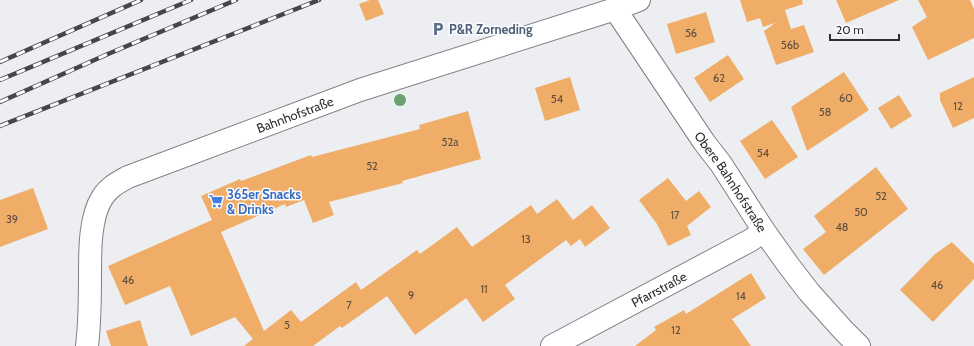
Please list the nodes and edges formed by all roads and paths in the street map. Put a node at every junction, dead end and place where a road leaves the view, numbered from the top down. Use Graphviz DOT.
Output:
graph roads {
  1 [pos="639,0"];
  2 [pos="615,9"];
  3 [pos="764,231"];
  4 [pos="87,346"];
  5 [pos="552,346"];
  6 [pos="859,346"];
  1 -- 2 [label="street, Bahnhofstraße"];
  2 -- 3 [label="street, Obere Bahnhofstraße"];
  2 -- 4 [label="street, Bahnhofstraße"];
  3 -- 5 [label="street, Pfarrstraße"];
  3 -- 6 [label="street, Obere Bahnhofstraße"];
}
